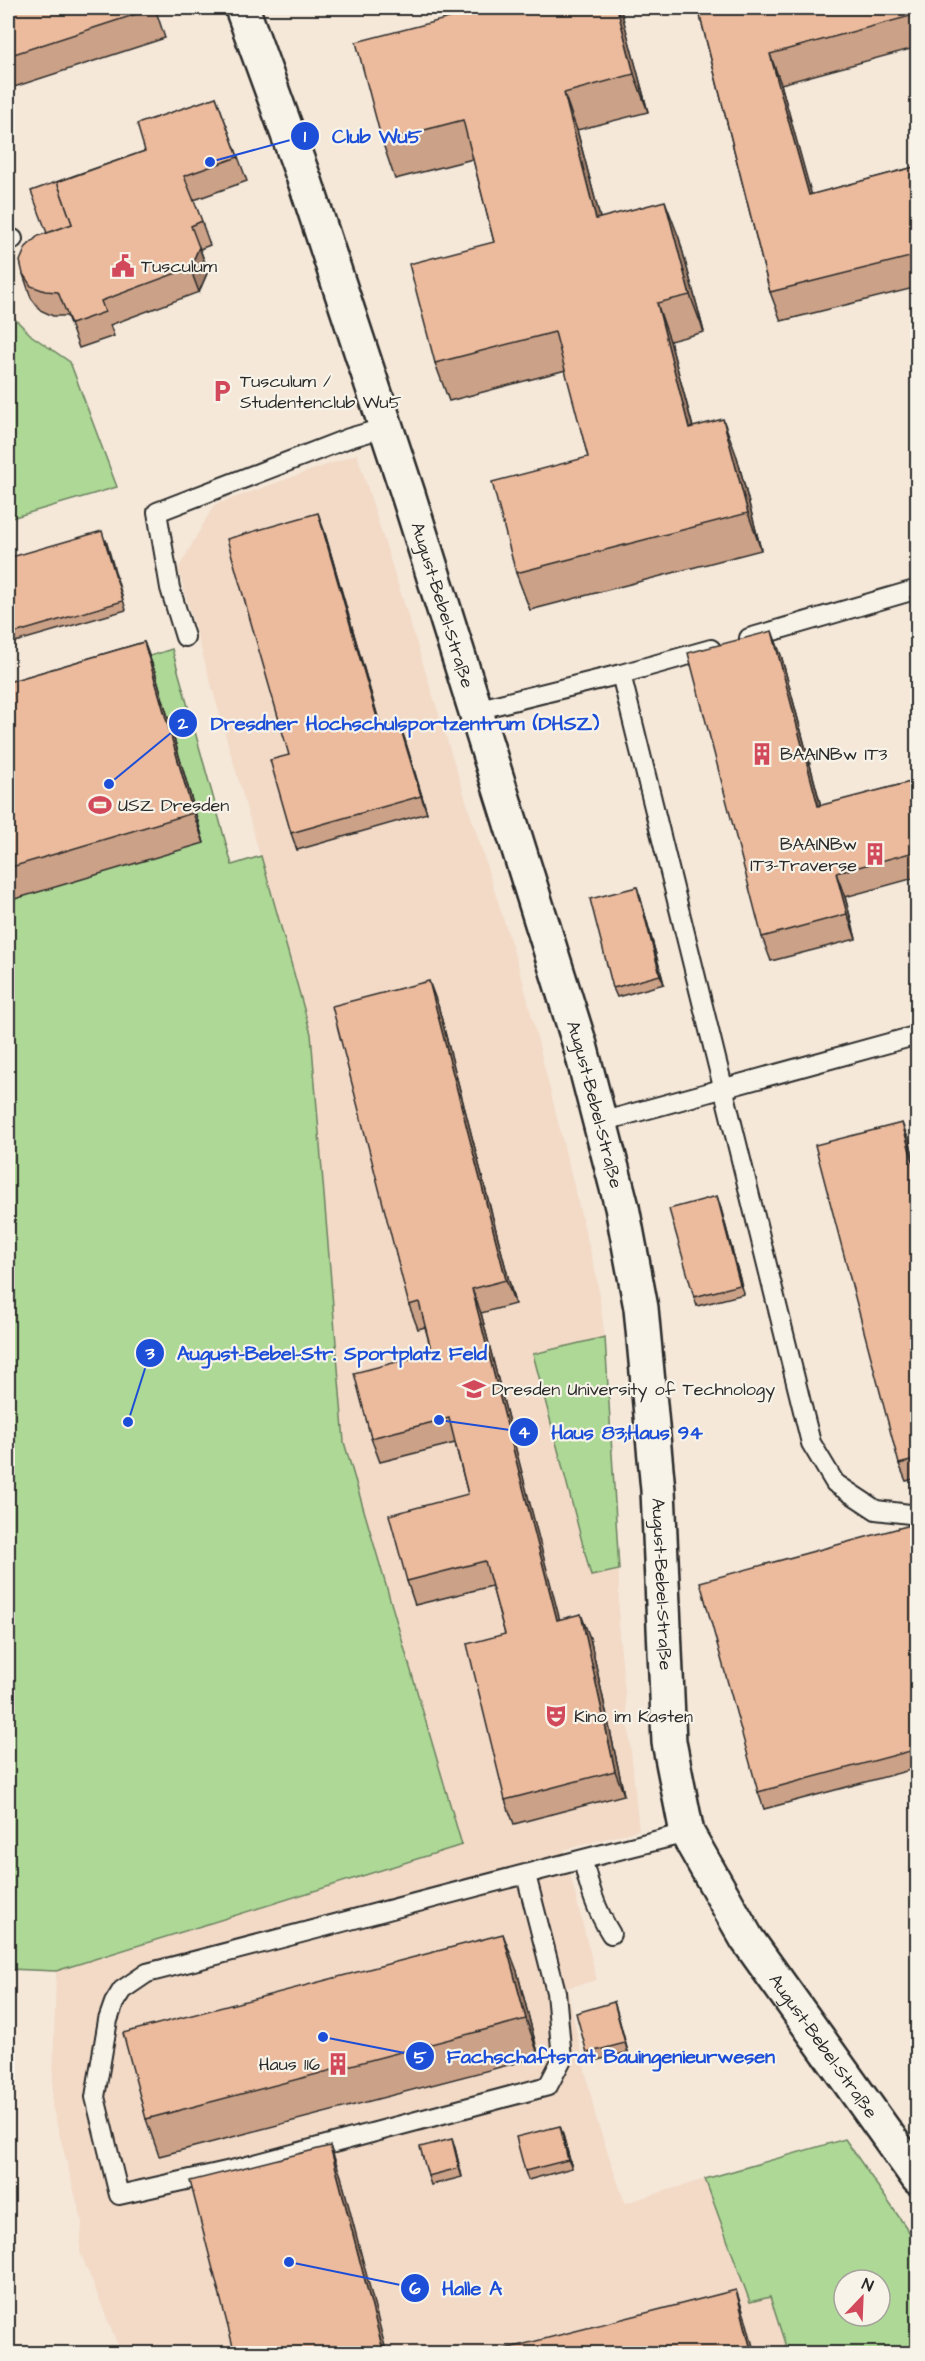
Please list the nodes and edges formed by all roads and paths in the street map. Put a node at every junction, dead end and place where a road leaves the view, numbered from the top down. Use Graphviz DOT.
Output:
graph roads {
  1 [pos="242,8"];
  2 [pos="387,427"];
  3 [pos="918,589"];
  4 [pos="185,637"];
  5 [pos="621,674"];
  6 [pos="476,710"];
  7 [pos="918,1035"];
  8 [pos="722,1087"];
  9 [pos="601,1122"];
  10 [pos="918,1515"];
  11 [pos="687,1833"];
  12 [pos="583,1860"];
  13 [pos="526,1875"];
  14 [pos="611,1934"];
  15 [pos="918,2178"];
  1 -- 2 [label="street, August-Bebel-Straße"];
  2 -- 4 [label="lane"];
  2 -- 6 [label="street, August-Bebel-Straße"];
  3 -- 5 [label="lane"];
  5 -- 6 [label="lane"];
  5 -- 8 [label="lane"];
  6 -- 9 [label="street, August-Bebel-Straße"];
  7 -- 8 [label="lane"];
  8 -- 9 [label="lane"];
  8 -- 10 [label="lane"];
  9 -- 11 [label="street, August-Bebel-Straße"];
  11 -- 12 [label="lane"];
  11 -- 15 [label="street, August-Bebel-Straße"];
  12 -- 13 [label="lane"];
  12 -- 14 [label="lane"];
  13 -- 13 [label="lane"];
}
